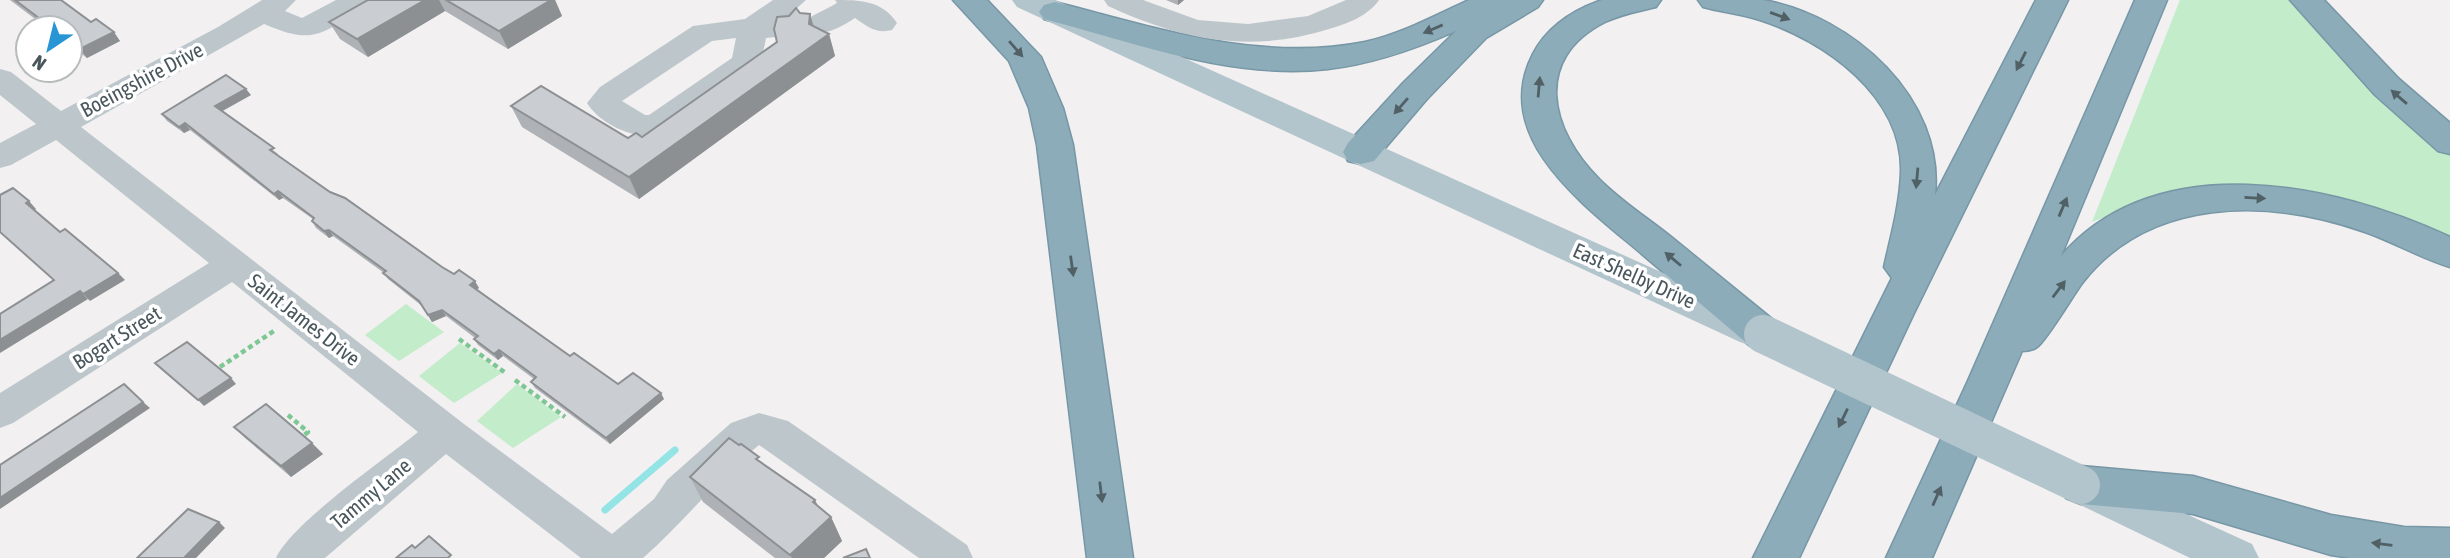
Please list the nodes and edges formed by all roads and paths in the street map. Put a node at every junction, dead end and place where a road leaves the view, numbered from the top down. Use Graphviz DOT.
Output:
graph roads {
  1 [pos="358,0"];
  2 [pos="969,0"];
  3 [pos="1118,0"];
  4 [pos="1365,0"];
  5 [pos="1495,0"];
  6 [pos="1527,0"];
  7 [pos="1645,0"];
  8 [pos="1714,0"];
  9 [pos="2052,0"];
  10 [pos="2151,0"];
  11 [pos="2306,0"];
  12 [pos="852,2"];
  13 [pos="272,6"];
  14 [pos="1041,6"];
  15 [pos="788,14"];
  16 [pos="882,23"];
  17 [pos="817,25"];
  18 [pos="752,30"];
  19 [pos="0,79"];
  20 [pos="59,125"];
  21 [pos="2450,142"];
  22 [pos="1361,152"];
  23 [pos="0,157"];
  24 [pos="2450,253"];
  25 [pos="234,264"];
  26 [pos="1894,313"];
  27 [pos="298,315"];
  28 [pos="1763,334"];
  29 [pos="459,339"];
  30 [pos="220,367"];
  31 [pos="507,374"];
  32 [pos="515,380"];
  33 [pos="1988,383"];
  34 [pos="0,412"];
  35 [pos="288,415"];
  36 [pos="565,417"];
  37 [pos="446,432"];
  38 [pos="302,437"];
  39 [pos="2081,485"];
  40 [pos="2450,548"];
  41 [pos="297,558"];
  42 [pos="613,558"];
  43 [pos="952,558"];
  44 [pos="1110,558"];
  45 [pos="1776,558"];
  46 [pos="1909,558"];
  47 [pos="2236,558"];
  1 -- 13 [label="street"];
  2 -- 44 [label="highway, one-way"];
  3 -- 4 [label="street"];
  5 -- 14 [label="highway, one-way"];
  6 -- 22 [label="highway, one-way"];
  28 -- 7 [label="highway, one-way"];
  8 -- 26 [label="highway, one-way"];
  9 -- 26 [label="highway, one-way"];
  33 -- 10 [label="highway, one-way"];
  21 -- 11 [label="highway, one-way"];
  12 -- 16 [label="street"];
  12 -- 17 [label="street"];
  13 -- 20 [label="street, Boeingshire Drive"];
  14 -- 22 [label="main road, East Shelby Drive"];
  15 -- 18 [label="street"];
  19 -- 20 [label="street, Saint James Drive"];
  20 -- 23 [label="street, Boeingshire Drive"];
  20 -- 25 [label="street, Saint James Drive"];
  22 -- 28 [label="main road, East Shelby Drive"];
  33 -- 24 [label="highway, one-way"];
  25 -- 27 [label="street, Saint James Drive"];
  25 -- 34 [label="street, Bogart Street"];
  26 -- 45 [label="highway, one-way"];
  27 -- 30 [label="path"];
  27 -- 37 [label="street, Saint James Drive"];
  28 -- 39 [label="main road, East Shelby Drive, bridge"];
  29 -- 31 [label="path"];
  32 -- 36 [label="path"];
  46 -- 33 [label="highway, one-way"];
  35 -- 38 [label="path"];
  37 -- 41 [label="street, Tammy Lane"];
  37 -- 42 [label="street, Saint James Drive"];
  40 -- 39 [label="highway, one-way"];
  39 -- 47 [label="main road, East Shelby Drive"];
  42 -- 43 [label="street"];
}
